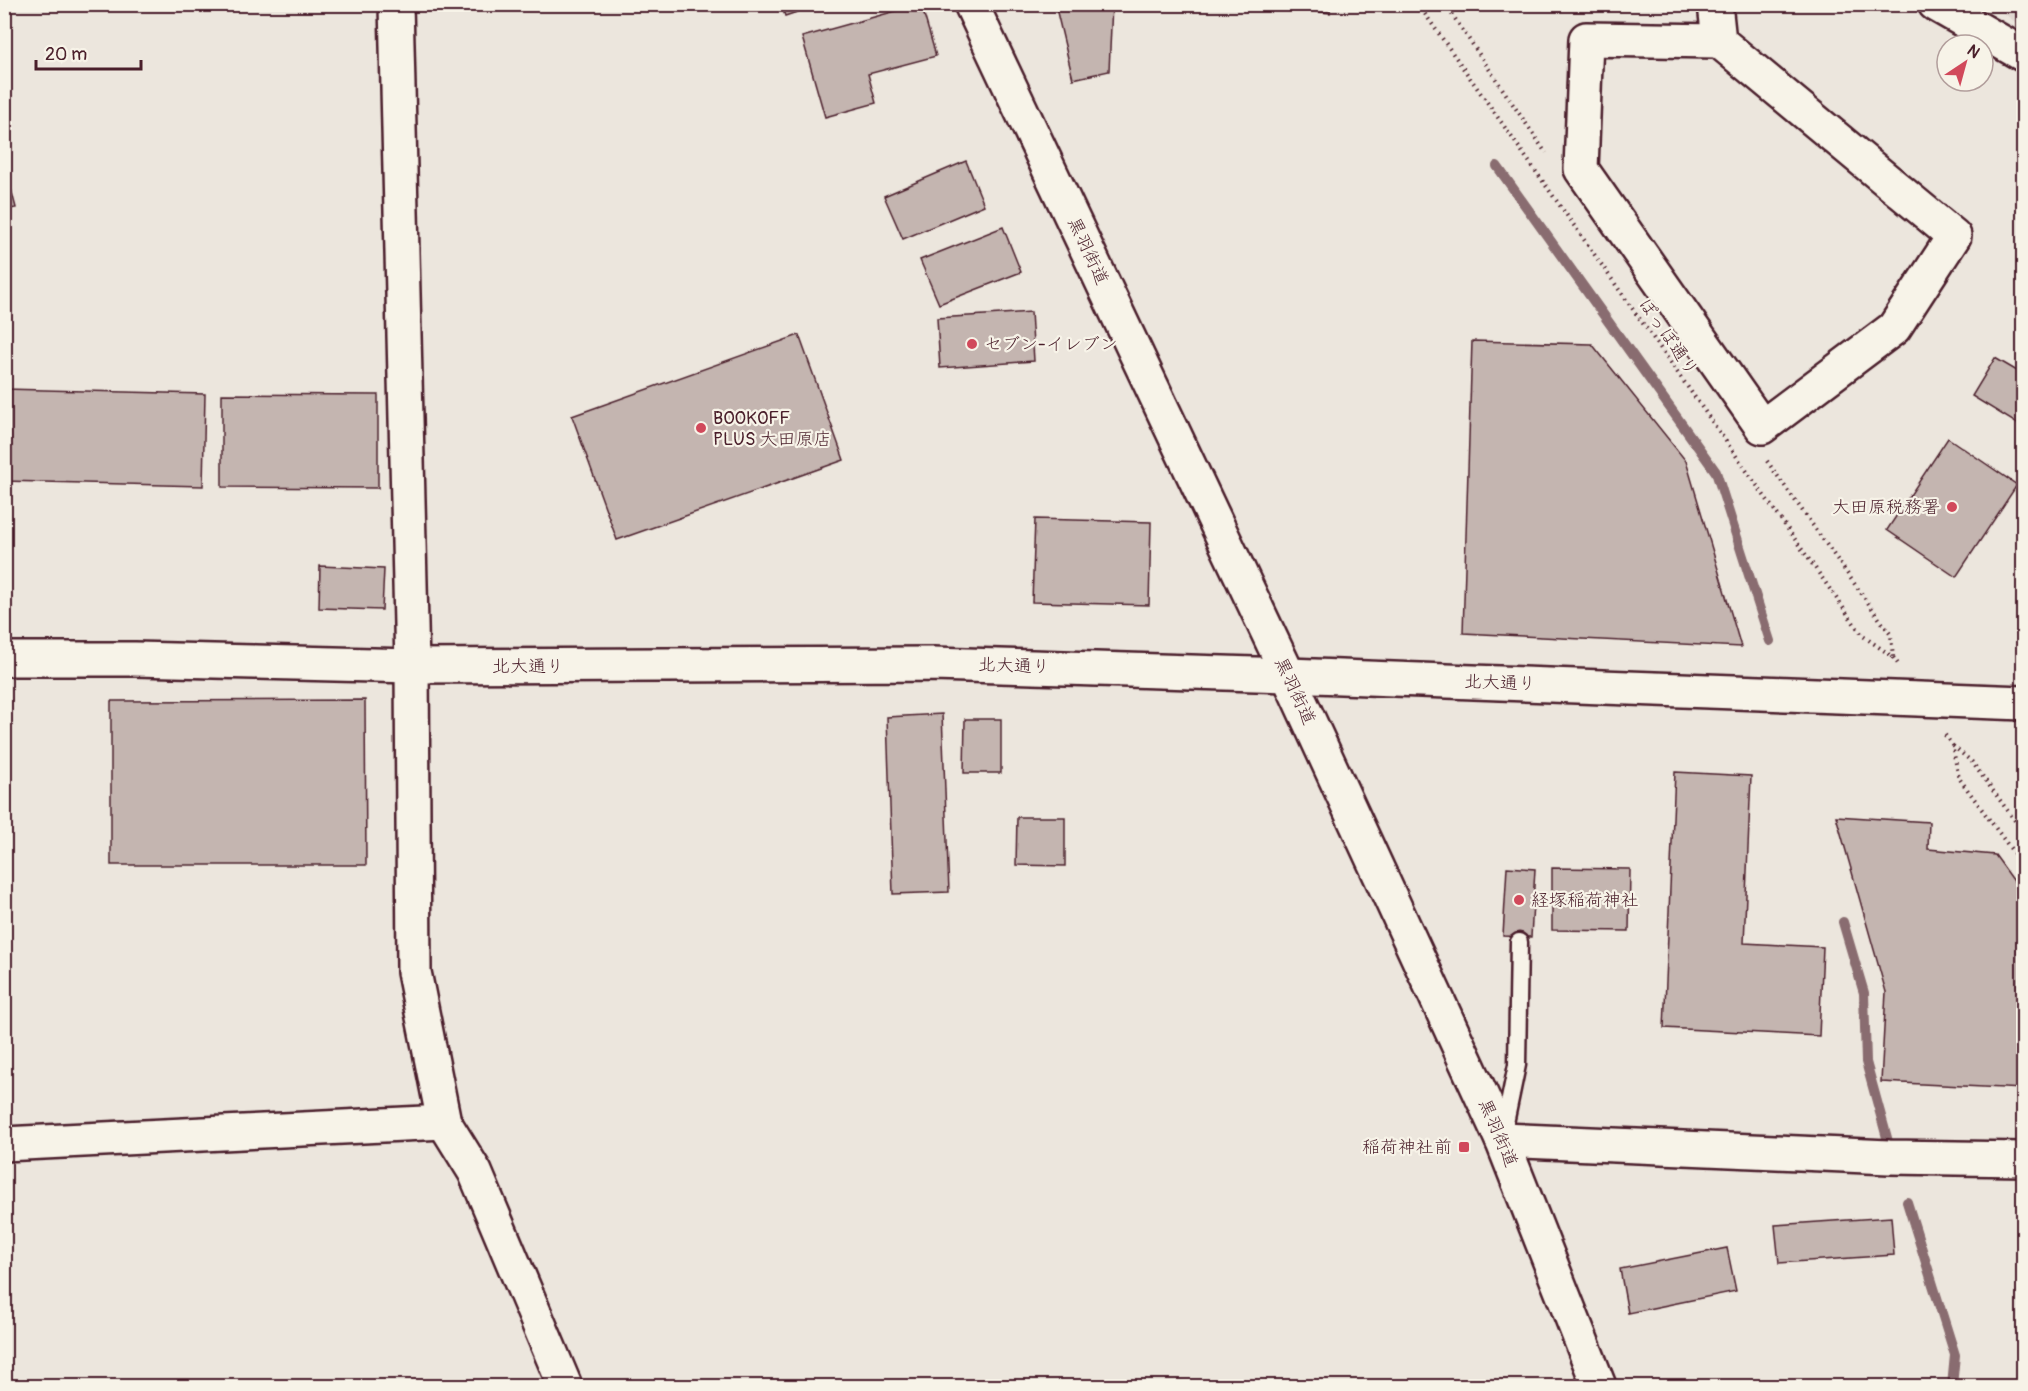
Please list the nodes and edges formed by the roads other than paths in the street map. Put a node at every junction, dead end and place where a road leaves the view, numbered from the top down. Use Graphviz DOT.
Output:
graph roads {
  1 [pos="396,4"];
  2 [pos="971,4"];
  3 [pos="1715,4"];
  4 [pos="1935,4"];
  5 [pos="1719,41"];
  6 [pos="2024,55"];
  7 [pos="4,659"];
  8 [pos="412,666"];
  9 [pos="1288,675"];
  10 [pos="2024,703"];
  11 [pos="1519,942"];
  12 [pos="444,1122"];
  13 [pos="1502,1140"];
  14 [pos="4,1144"];
  15 [pos="2024,1159"];
  16 [pos="565,1386"];
  17 [pos="1599,1386"];
  1 -- 8 [label="street"];
  2 -- 9 [label="street, 黒羽街道"];
  3 -- 5 [label="street"];
  4 -- 6 [label="street"];
  5 -- 5 [label="street"];
  7 -- 8 [label="street, 北大通り"];
  8 -- 9 [label="street, 北大通り"];
  8 -- 12 [label="street"];
  9 -- 10 [label="street, 北大通り"];
  9 -- 13 [label="street, 黒羽街道"];
  11 -- 13 [label="lane"];
  12 -- 14 [label="street"];
  12 -- 16 [label="street"];
  13 -- 15 [label="street"];
  13 -- 17 [label="street, 黒羽街道"];
}
